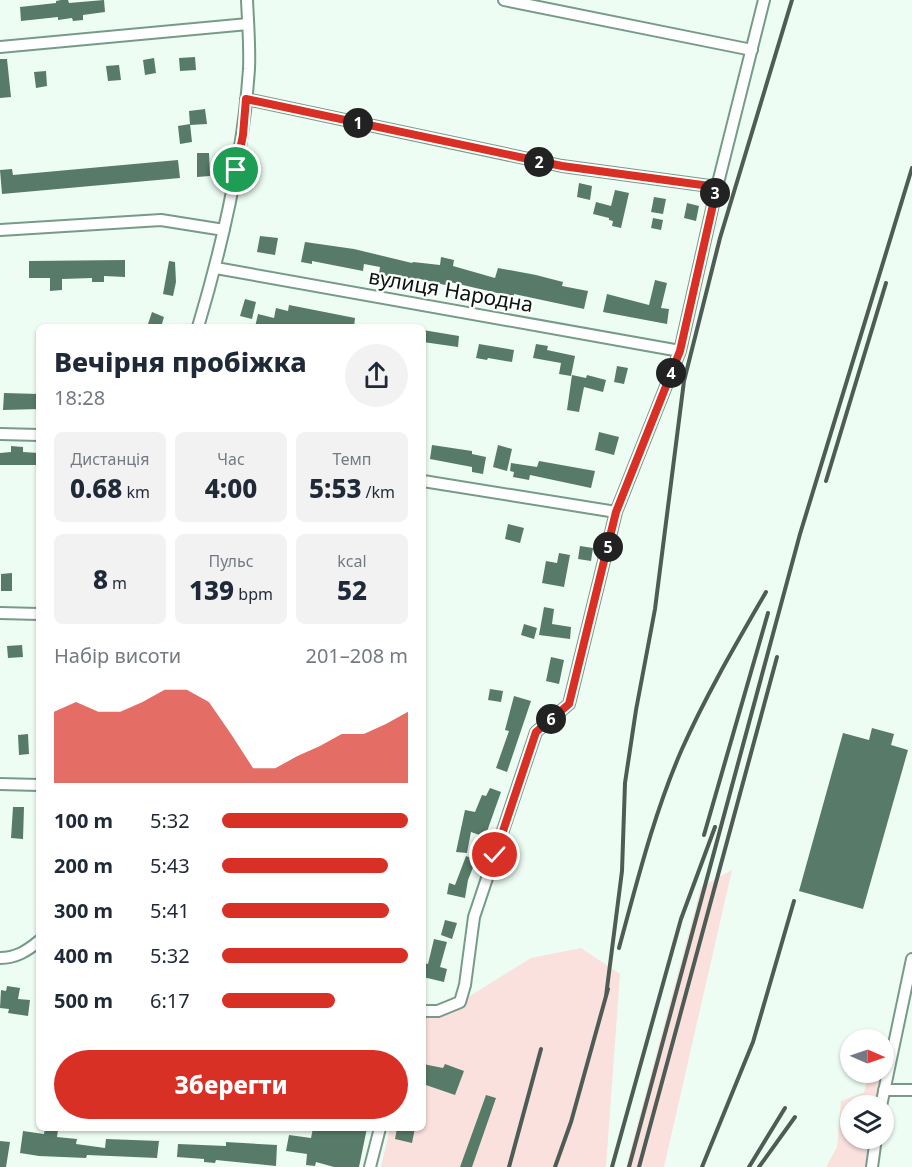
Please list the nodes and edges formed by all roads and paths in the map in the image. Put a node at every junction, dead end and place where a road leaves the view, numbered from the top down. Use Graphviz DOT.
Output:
graph roads {
  1 [pos="247,0"];
  2 [pos="504,0"];
  3 [pos="764,0"];
  4 [pos="248,24"];
  5 [pos="0,46"];
  6 [pos="752,50"];
  7 [pos="246,99"];
  8 [pos="717,187"];
  9 [pos="0,230"];
  10 [pos="224,230"];
  11 [pos="216,268"];
  12 [pos="199,324"];
  13 [pos="680,351"];
  14 [pos="0,434"];
  15 [pos="36,435"];
  16 [pos="426,481"];
  17 [pos="616,512"];
  18 [pos="0,613"];
  19 [pos="36,614"];
  20 [pos="0,784"];
  21 [pos="36,784"];
  22 [pos="36,944"];
  23 [pos="0,958"];
  24 [pos="912,959"];
  25 [pos="426,1011"];
  26 [pos="884,1090"];
  27 [pos="912,1090"];
  28 [pos="883,1095"];
  29 [pos="379,1131"];
  30 [pos="874,1149"];
  31 [pos="370,1167"];
  32 [pos="872,1167"];
  1 -- 4 [label="street"];
  2 -- 6 [label="street"];
  3 -- 6 [label="street"];
  4 -- 5 [label="street"];
  4 -- 7 [label="street"];
  6 -- 8 [label="street"];
  7 -- 8 [label="street"];
  7 -- 10 [label="street"];
  8 -- 13 [label="street"];
  9 -- 10 [label="street"];
  10 -- 11 [label="street"];
  11 -- 12 [label="street"];
  11 -- 13 [label="street, вулиця Народна"];
  13 -- 17 [label="street"];
  14 -- 15 [label="street"];
  16 -- 17 [label="street"];
  17 -- 25 [label="street"];
  18 -- 19 [label="street"];
  20 -- 21 [label="street"];
  22 -- 23 [label="street"];
  24 -- 26 [label="street"];
  26 -- 27 [label="street"];
  26 -- 28 [label="street"];
  29 -- 31 [label="street"];
  30 -- 32 [label="street"];
}
